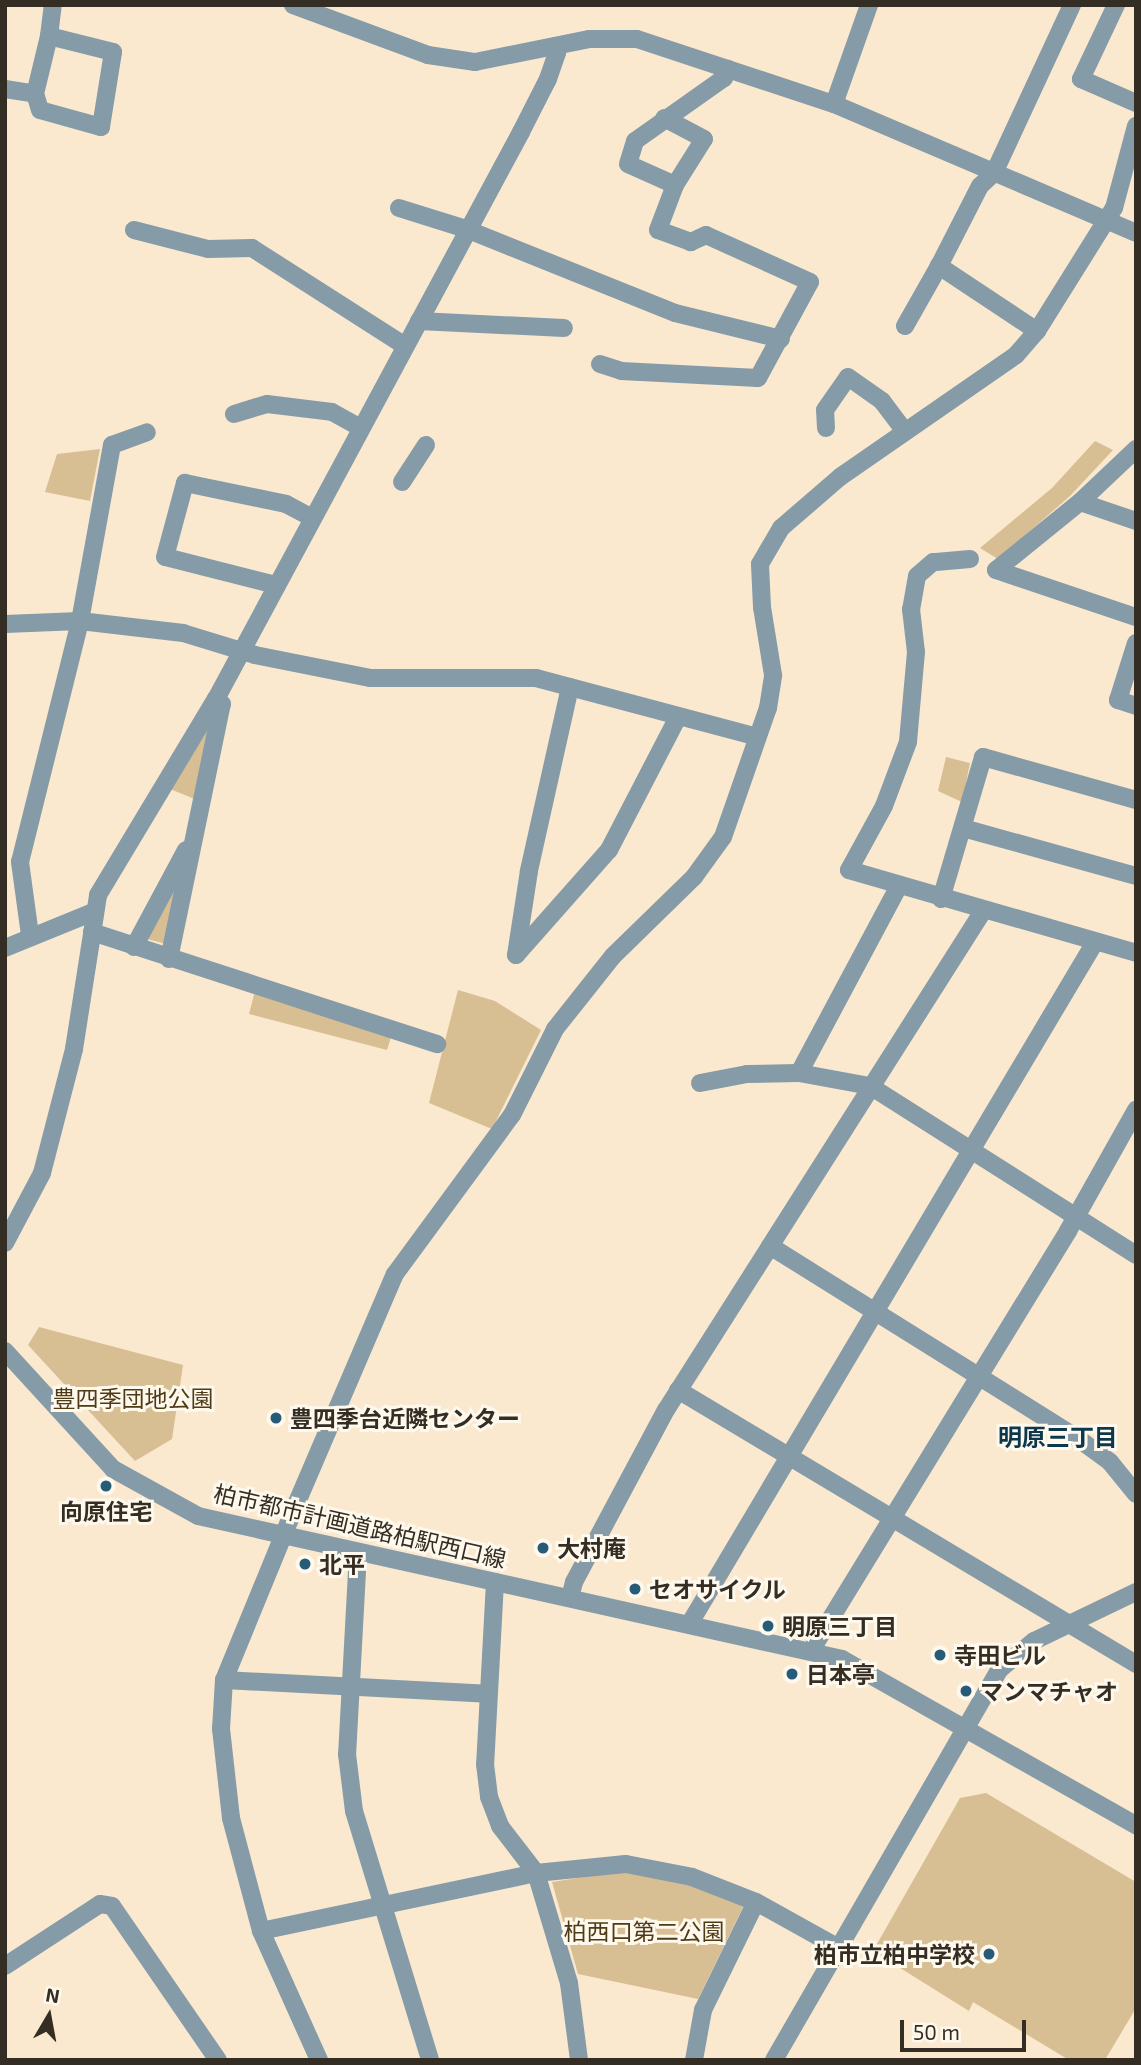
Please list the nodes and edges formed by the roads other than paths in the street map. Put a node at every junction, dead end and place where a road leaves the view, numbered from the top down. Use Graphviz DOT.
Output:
graph roads {
  1 [pos="53,5"];
  2 [pos="293,5"];
  3 [pos="869,5"];
  4 [pos="1072,5"];
  5 [pos="1115,5"];
  6 [pos="49,36"];
  7 [pos="555,46"];
  8 [pos="728,69"];
  9 [pos="5,89"];
  10 [pos="35,94"];
  11 [pos="1136,103"];
  12 [pos="834,104"];
  13 [pos="664,118"];
  14 [pos="1136,126"];
  15 [pos="994,173"];
  16 [pos="675,185"];
  17 [pos="399,208"];
  18 [pos="1106,220"];
  19 [pos="466,229"];
  20 [pos="134,230"];
  21 [pos="1136,233"];
  22 [pos="939,267"];
  23 [pos="419,321"];
  24 [pos="905,326"];
  25 [pos="564,328"];
  26 [pos="1037,331"];
  27 [pos="781,340"];
  28 [pos="405,346"];
  29 [pos="600,364"];
  30 [pos="234,414"];
  31 [pos="361,428"];
  32 [pos="826,428"];
  33 [pos="905,431"];
  34 [pos="147,432"];
  35 [pos="425,445"];
  36 [pos="1136,449"];
  37 [pos="402,482"];
  38 [pos="1080,502"];
  39 [pos="312,518"];
  40 [pos="1136,521"];
  41 [pos="970,559"];
  42 [pos="276,586"];
  43 [pos="1136,617"];
  44 [pos="80,621"];
  45 [pos="5,624"];
  46 [pos="1136,643"];
  47 [pos="243,649"];
  48 [pos="570,687"];
  49 [pos="216,699"];
  50 [pos="1136,706"];
  51 [pos="678,717"];
  52 [pos="757,737"];
  53 [pos="1136,800"];
  54 [pos="963,828"];
  55 [pos="196,832"];
  56 [pos="1136,876"];
  57 [pos="899,886"];
  58 [pos="941,899"];
  59 [pos="983,911"];
  60 [pos="93,912"];
  61 [pos="92,932"];
  62 [pos="30,935"];
  63 [pos="1095,942"];
  64 [pos="134,947"];
  65 [pos="5,948"];
  66 [pos="1136,953"];
  67 [pos="170,959"];
  68 [pos="437,1044"];
  69 [pos="799,1073"];
  70 [pos="700,1083"];
  71 [pos="870,1086"];
  72 [pos="1136,1110"];
  73 [pos="972,1147"];
  74 [pos="1077,1216"];
  75 [pos="5,1244"];
  76 [pos="770,1246"];
  77 [pos="1136,1255"];
  78 [pos="874,1311"];
  79 [pos="5,1350"];
  80 [pos="979,1377"];
  81 [pos="678,1390"];
  82 [pos="788,1457"];
  83 [pos="1136,1494"];
  84 [pos="891,1521"];
  85 [pos="283,1537"];
  86 [pos="358,1553"];
  87 [pos="495,1582"];
  88 [pos="1136,1592"];
  89 [pos="570,1598"];
  90 [pos="690,1623"];
  91 [pos="1069,1625"];
  92 [pos="813,1649"];
  93 [pos="1136,1664"];
  94 [pos="224,1680"];
  95 [pos="352,1688"];
  96 [pos="487,1694"];
  97 [pos="967,1727"];
  98 [pos="1136,1825"];
  99 [pos="536,1873"];
  100 [pos="755,1902"];
  101 [pos="383,1907"];
  102 [pos="261,1931"];
  103 [pos="839,1948"];
  104 [pos="5,1966"];
  105 [pos="219,2060"];
  106 [pos="319,2060"];
  107 [pos="430,2060"];
  108 [pos="579,2060"];
  109 [pos="694,2060"];
  110 [pos="774,2060"];
  1 -- 6 [label="street"];
  2 -- 7 [label="street"];
  3 -- 12 [label="street"];
  4 -- 15 [label="street"];
  5 -- 11 [label="street"];
  6 -- 10 [label="street"];
  6 -- 10 [label="street"];
  7 -- 8 [label="street"];
  7 -- 19 [label="street"];
  8 -- 12 [label="street"];
  8 -- 13 [label="street"];
  9 -- 10 [label="street"];
  12 -- 15 [label="street"];
  13 -- 16 [label="street"];
  13 -- 16 [label="street"];
  14 -- 18 [label="street"];
  15 -- 18 [label="street"];
  15 -- 22 [label="street"];
  16 -- 27 [label="street"];
  17 -- 19 [label="street"];
  18 -- 21 [label="street"];
  18 -- 26 [label="street"];
  19 -- 23 [label="street"];
  19 -- 27 [label="street"];
  20 -- 28 [label="street"];
  22 -- 24 [label="street"];
  22 -- 26 [label="street"];
  23 -- 25 [label="street"];
  23 -- 28 [label="street"];
  26 -- 33 [label="street"];
  27 -- 29 [label="street"];
  28 -- 31 [label="street"];
  30 -- 31 [label="street"];
  31 -- 39 [label="street"];
  32 -- 33 [label="street"];
  33 -- 52 [label="street"];
  34 -- 44 [label="street"];
  35 -- 37 [label="street"];
  36 -- 38 [label="street"];
  38 -- 40 [label="street"];
  38 -- 43 [label="street"];
  39 -- 42 [label="street"];
  39 -- 42 [label="street"];
  41 -- 57 [label="street"];
  42 -- 47 [label="street"];
  44 -- 45 [label="street"];
  44 -- 47 [label="street"];
  44 -- 62 [label="street"];
  46 -- 50 [label="street"];
  47 -- 48 [label="street"];
  47 -- 49 [label="street"];
  48 -- 51 [label="street"];
  48 -- 51 [label="street"];
  49 -- 55 [label="street"];
  49 -- 60 [label="street"];
  51 -- 52 [label="street"];
  52 -- 85 [label="street"];
  53 -- 54 [label="street"];
  54 -- 56 [label="street"];
  54 -- 58 [label="street"];
  55 -- 64 [label="street"];
  55 -- 67 [label="street"];
  57 -- 58 [label="street"];
  57 -- 69 [label="street"];
  58 -- 59 [label="street"];
  59 -- 63 [label="street"];
  59 -- 71 [label="street"];
  60 -- 61 [label="street"];
  60 -- 62 [label="street"];
  61 -- 64 [label="street"];
  61 -- 75 [label="street"];
  62 -- 65 [label="street"];
  63 -- 66 [label="street"];
  63 -- 73 [label="street"];
  64 -- 67 [label="street"];
  67 -- 68 [label="street"];
  69 -- 70 [label="street"];
  69 -- 71 [label="street"];
  71 -- 73 [label="street"];
  71 -- 76 [label="street"];
  72 -- 74 [label="street"];
  73 -- 74 [label="street"];
  73 -- 78 [label="street"];
  74 -- 77 [label="street"];
  74 -- 80 [label="street"];
  76 -- 78 [label="street"];
  76 -- 81 [label="street"];
  78 -- 80 [label="street"];
  78 -- 82 [label="street"];
  79 -- 85 [label="street, 柏市都市計画道路柏駅西口線"];
  80 -- 83 [label="street"];
  80 -- 84 [label="street"];
  81 -- 82 [label="street"];
  81 -- 89 [label="street"];
  82 -- 84 [label="street"];
  82 -- 90 [label="street"];
  84 -- 91 [label="street"];
  84 -- 92 [label="street"];
  85 -- 86 [label="street, 柏市都市計画道路柏駅西口線"];
  85 -- 94 [label="street"];
  86 -- 87 [label="street, 柏市都市計画道路柏駅西口線"];
  86 -- 95 [label="street"];
  87 -- 89 [label="street, 柏市都市計画道路柏駅西口線"];
  87 -- 96 [label="street"];
  88 -- 91 [label="street"];
  89 -- 90 [label="street, 柏市都市計画道路柏駅西口線"];
  90 -- 92 [label="street, 柏市都市計画道路柏駅西口線"];
  91 -- 93 [label="street"];
  91 -- 97 [label="street"];
  92 -- 97 [label="street, 柏市都市計画道路柏駅西口線"];
  94 -- 95 [label="street"];
  94 -- 102 [label="street"];
  95 -- 96 [label="street"];
  95 -- 101 [label="street"];
  96 -- 99 [label="street"];
  97 -- 98 [label="street, 柏市都市計画道路柏駅西口線"];
  97 -- 103 [label="street"];
  99 -- 100 [label="street"];
  99 -- 101 [label="street"];
  99 -- 108 [label="street"];
  100 -- 103 [label="street"];
  100 -- 109 [label="street"];
  101 -- 102 [label="street"];
  101 -- 107 [label="street"];
  102 -- 106 [label="street"];
  103 -- 110 [label="street"];
  104 -- 105 [label="street"];
}
